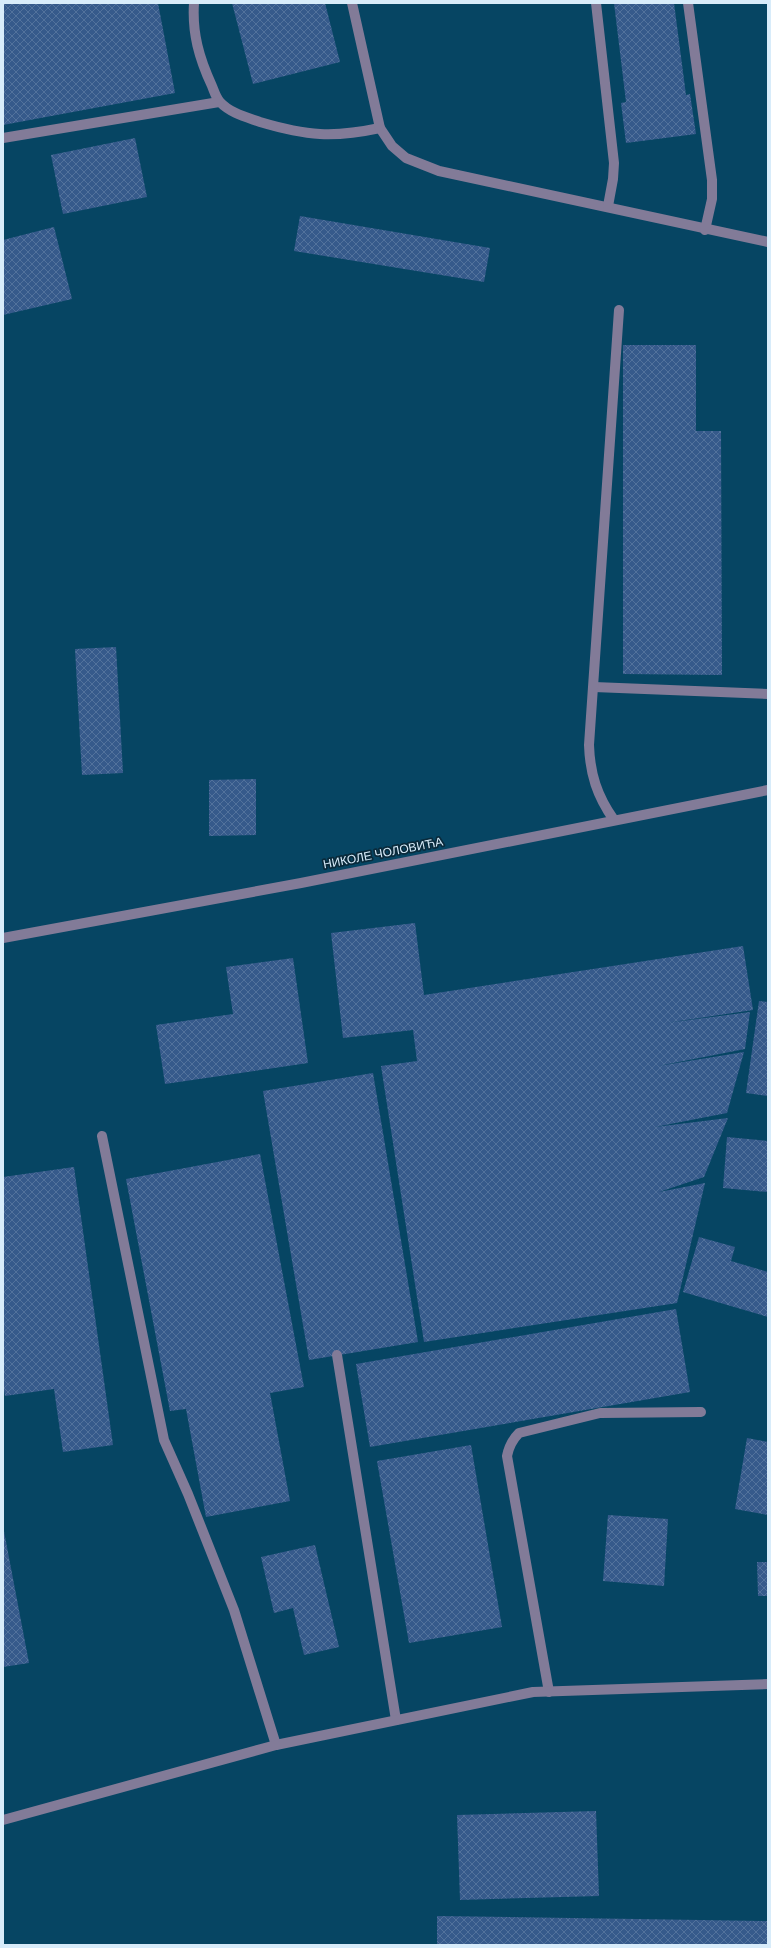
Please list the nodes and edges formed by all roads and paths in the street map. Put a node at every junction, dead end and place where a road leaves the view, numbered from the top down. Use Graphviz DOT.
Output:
graph roads {
  1 [pos="194,3"];
  2 [pos="352,3"];
  3 [pos="596,3"];
  4 [pos="688,3"];
  5 [pos="219,102"];
  6 [pos="380,128"];
  7 [pos="3,138"];
  8 [pos="608,206"];
  9 [pos="705,230"];
  10 [pos="768,242"];
  11 [pos="619,310"];
  12 [pos="594,687"];
  13 [pos="768,694"];
  14 [pos="768,790"];
  15 [pos="614,820"];
  16 [pos="3,938"];
  17 [pos="102,1136"];
  18 [pos="337,1355"];
  19 [pos="701,1412"];
  20 [pos="768,1684"];
  21 [pos="549,1692"];
  22 [pos="396,1720"];
  23 [pos="276,1745"];
  24 [pos="3,1820"];
  1 -- 5 [label="lane"];
  2 -- 6 [label="lane"];
  3 -- 8 [label="lane"];
  4 -- 9 [label="lane"];
  5 -- 6 [label="lane"];
  5 -- 7 [label="lane"];
  6 -- 8 [label="lane"];
  8 -- 9 [label="lane"];
  9 -- 10 [label="lane"];
  11 -- 12 [label="lane"];
  12 -- 13 [label="lane"];
  12 -- 15 [label="lane"];
  14 -- 15 [label="lane, НИКОЛЕ ЧОЛОВИЋА"];
  15 -- 16 [label="lane, НИКОЛЕ ЧОЛОВИЋА"];
  17 -- 23 [label="lane"];
  18 -- 22 [label="lane"];
  19 -- 21 [label="lane"];
  20 -- 21 [label="lane"];
  21 -- 22 [label="lane"];
  22 -- 23 [label="lane"];
  23 -- 24 [label="lane"];
}
